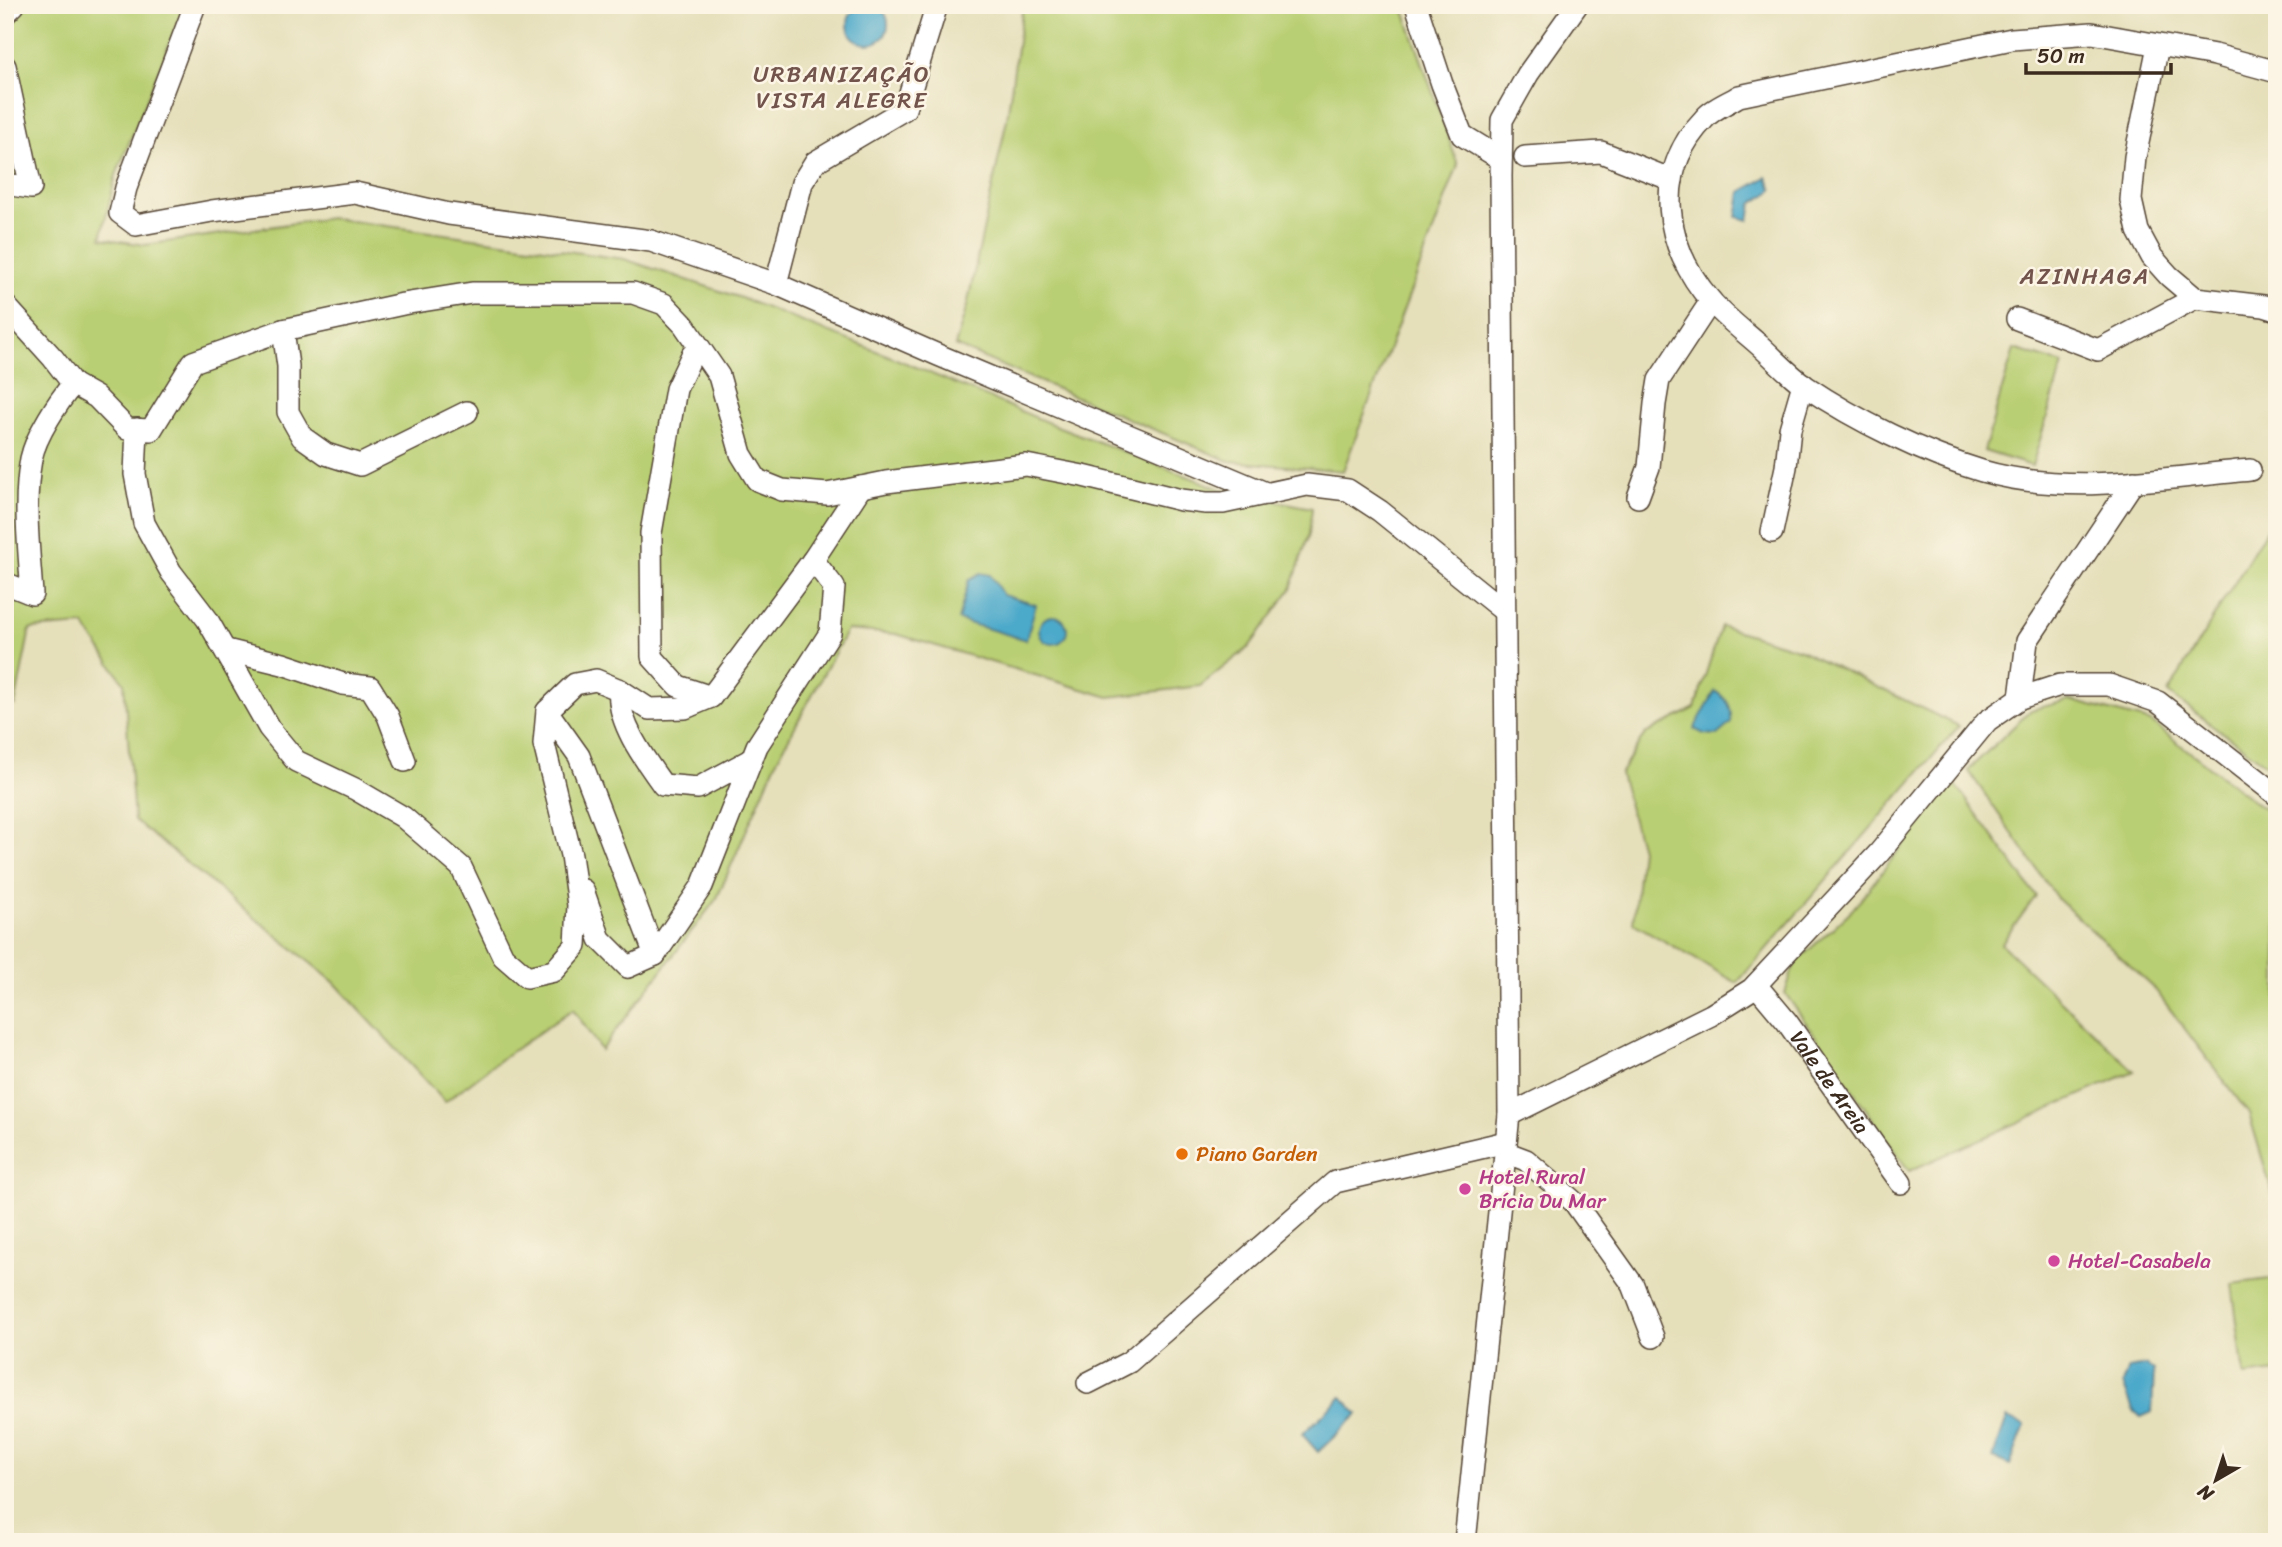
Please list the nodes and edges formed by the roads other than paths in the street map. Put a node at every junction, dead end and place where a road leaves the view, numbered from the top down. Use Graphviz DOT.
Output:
graph roads {
  1 [pos="14,5"];
  2 [pos="195,5"];
  3 [pos="937,5"];
  4 [pos="1416,5"];
  5 [pos="1577,5"];
  6 [pos="5,14"];
  7 [pos="2158,46"];
  8 [pos="5,66"];
  9 [pos="2277,72"];
  10 [pos="1525,157"];
  11 [pos="1501,159"];
  12 [pos="1672,180"];
  13 [pos="5,184"];
  14 [pos="776,284"];
  15 [pos="2195,298"];
  16 [pos="1711,302"];
  17 [pos="5,305"];
  18 [pos="2277,310"];
  19 [pos="2017,320"];
  20 [pos="283,330"];
  21 [pos="699,348"];
  22 [pos="73,384"];
  23 [pos="1803,384"];
  24 [pos="467,412"];
  25 [pos="137,429"];
  26 [pos="2250,470"];
  27 [pos="2134,481"];
  28 [pos="861,487"];
  29 [pos="1268,494"];
  30 [pos="1638,497"];
  31 [pos="1772,532"];
  32 [pos="813,560"];
  33 [pos="5,583"];
  34 [pos="1504,611"];
  35 [pos="226,650"];
  36 [pos="620,690"];
  37 [pos="711,698"];
  38 [pos="2020,698"];
  39 [pos="548,711"];
  40 [pos="752,759"];
  41 [pos="405,761"];
  42 [pos="2277,795"];
  43 [pos="571,855"];
  44 [pos="655,955"];
  45 [pos="1756,985"];
  46 [pos="1509,1115"];
  47 [pos="1506,1147"];
  48 [pos="1901,1183"];
  49 [pos="1653,1337"];
  50 [pos="1088,1383"];
  51 [pos="1465,1542"];
  1 -- 6 [label="street"];
  2 -- 14 [label="street"];
  3 -- 14 [label="street"];
  4 -- 11 [label="street"];
  5 -- 11 [label="street"];
  7 -- 9 [label="street"];
  7 -- 12 [label="street"];
  7 -- 15 [label="street"];
  8 -- 13 [label="street"];
  10 -- 12 [label="street"];
  11 -- 34 [label="street"];
  12 -- 16 [label="street"];
  14 -- 29 [label="street"];
  15 -- 18 [label="street"];
  15 -- 19 [label="street"];
  16 -- 23 [label="street"];
  16 -- 30 [label="street"];
  17 -- 22 [label="street"];
  20 -- 21 [label="street"];
  20 -- 24 [label="street"];
  20 -- 25 [label="street"];
  21 -- 28 [label="street"];
  21 -- 37 [label="street"];
  22 -- 25 [label="street"];
  22 -- 33 [label="street"];
  23 -- 27 [label="street"];
  23 -- 31 [label="street"];
  25 -- 35 [label="street"];
  26 -- 27 [label="street"];
  27 -- 38 [label="street"];
  28 -- 29 [label="street"];
  28 -- 32 [label="street"];
  29 -- 34 [label="street"];
  32 -- 37 [label="street"];
  32 -- 40 [label="street"];
  34 -- 46 [label="street"];
  35 -- 41 [label="street"];
  35 -- 43 [label="street"];
  36 -- 37 [label="street"];
  36 -- 39 [label="street"];
  36 -- 40 [label="street"];
  38 -- 42 [label="street"];
  38 -- 45 [label="street"];
  39 -- 43 [label="street"];
  39 -- 44 [label="street"];
  40 -- 44 [label="street"];
  43 -- 44 [label="street"];
  45 -- 46 [label="street"];
  45 -- 48 [label="street, Vale de Areia"];
  46 -- 47 [label="street"];
  47 -- 49 [label="street"];
  47 -- 50 [label="street"];
  47 -- 51 [label="street"];
}
